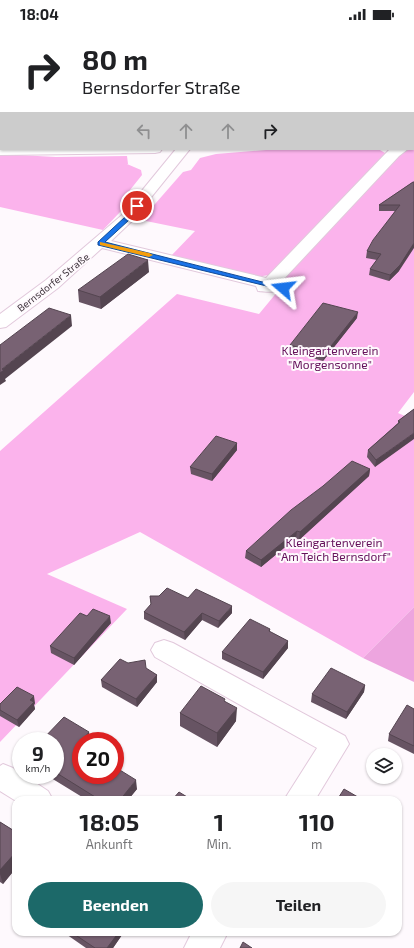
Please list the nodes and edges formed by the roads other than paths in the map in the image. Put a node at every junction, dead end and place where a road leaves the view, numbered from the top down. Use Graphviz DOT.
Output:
graph roads {
  1 [pos="78,150"];
  2 [pos="182,150"];
  3 [pos="399,150"];
  4 [pos="0,151"];
  5 [pos="100,243"];
  6 [pos="0,323"];
  7 [pos="164,650"];
  8 [pos="3,777"];
  9 [pos="32,796"];
  10 [pos="302,796"];
  11 [pos="209,936"];
  12 [pos="200,948"];
  1 -- 4 [label="street"];
  2 -- 5 [label="street, Bernsdorfer Straße"];
  3 -- 5 [label="street"];
  5 -- 6 [label="street, Bernsdorfer Straße"];
  7 -- 10 [label="street"];
  8 -- 9 [label="street"];
  11 -- 12 [label="street"];
}
